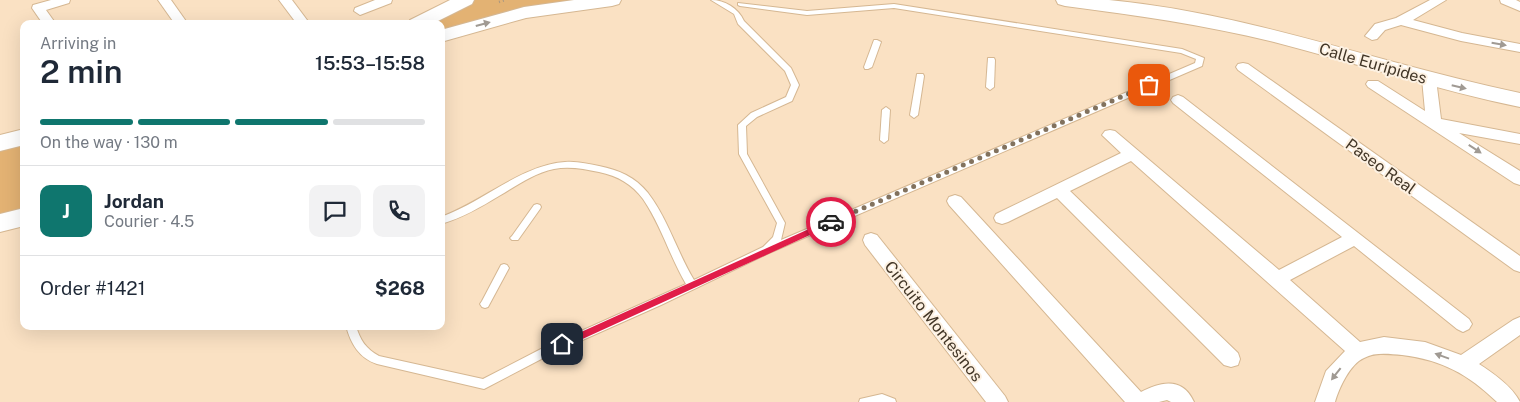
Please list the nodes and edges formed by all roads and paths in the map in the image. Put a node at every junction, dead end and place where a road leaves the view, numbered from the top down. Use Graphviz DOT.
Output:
graph roads {
  1 [pos="64,0"];
  2 [pos="164,0"];
  3 [pos="285,0"];
  4 [pos="386,0"];
  5 [pos="465,0"];
  6 [pos="612,0"];
  7 [pos="714,0"];
  8 [pos="1065,0"];
  9 [pos="1151,0"];
  10 [pos="1440,0"];
  11 [pos="1506,0"];
  12 [pos="502,1"];
  13 [pos="740,5"];
  14 [pos="38,8"];
  15 [pos="1520,8"];
  16 [pos="360,11"];
  17 [pos="524,13"];
  18 [pos="47,20"];
  19 [pos="179,20"];
  20 [pos="301,20"];
  21 [pos="425,20"];
  22 [pos="1235,21"];
  23 [pos="1401,21"];
  24 [pos="445,35"];
  25 [pos="877,42"];
  26 [pos="1361,46"];
  27 [pos="1520,48"];
  28 [pos="991,60"];
  29 [pos="868,67"];
  30 [pos="1243,67"];
  31 [pos="920,76"];
  32 [pos="1429,79"];
  33 [pos="1373,84"];
  34 [pos="1520,84"];
  35 [pos="990,87"];
  36 [pos="1178,100"];
  37 [pos="1520,100"];
  38 [pos="886,110"];
  39 [pos="914,115"];
  40 [pos="1434,122"];
  41 [pos="1110,135"];
  42 [pos="20,138"];
  43 [pos="1520,139"];
  44 [pos="884,140"];
  45 [pos="0,143"];
  46 [pos="1132,154"];
  47 [pos="1520,179"];
  48 [pos="1059,190"];
  49 [pos="955,201"];
  50 [pos="537,207"];
  51 [pos="20,218"];
  52 [pos="1002,218"];
  53 [pos="445,220"];
  54 [pos="0,224"];
  55 [pos="515,238"];
  56 [pos="1355,238"];
  57 [pos="871,240"];
  58 [pos="766,250"];
  59 [pos="1520,265"];
  60 [pos="504,268"];
  61 [pos="1277,279"];
  62 [pos="692,286"];
  63 [pos="485,304"];
  64 [pos="1463,324"];
  65 [pos="1520,325"];
  66 [pos="352,330"];
  67 [pos="1357,351"];
  68 [pos="1231,359"];
  69 [pos="1463,364"];
  70 [pos="893,401"];
  71 [pos="864,402"];
  72 [pos="998,402"];
  73 [pos="1140,402"];
  74 [pos="1184,402"];
  75 [pos="1325,402"];
  76 [pos="1510,402"];
  1 -- 14 [label="street"];
  2 -- 19 [label="street"];
  3 -- 20 [label="street"];
  4 -- 16 [label="street"];
  5 -- 21 [label="street"];
  6 -- 17 [label="street"];
  7 -- 13 [label="lane"];
  8 -- 22 [label="street"];
  9 -- 22 [label="street"];
  10 -- 23 [label="street"];
  11 -- 15 [label="street"];
  12 -- 17 [label="street"];
  13 -- 58 [label="lane"];
  13 -- 58 [label="lane"];
  14 -- 18 [label="street"];
  24 -- 17 [label="street, one-way"];
  22 -- 26 [label="street, Calle Eurípides"];
  23 -- 26 [label="street"];
  23 -- 27 [label="street, one-way"];
  25 -- 29 [label="lane"];
  26 -- 32 [label="street, Calle Eurípides"];
  26 -- 34 [label="street, Calle Eurípides"];
  28 -- 35 [label="lane"];
  30 -- 59 [label="street, Paseo Real"];
  31 -- 39 [label="lane"];
  32 -- 37 [label="street, Calle Eurípides, one-way"];
  32 -- 40 [label="street"];
  33 -- 40 [label="street"];
  36 -- 56 [label="street"];
  38 -- 44 [label="lane"];
  40 -- 43 [label="street"];
  40 -- 47 [label="street, one-way"];
  41 -- 46 [label="street"];
  42 -- 45 [label="street"];
  46 -- 48 [label="street"];
  46 -- 61 [label="street"];
  48 -- 52 [label="street"];
  48 -- 68 [label="street"];
  49 -- 73 [label="street"];
  50 -- 55 [label="lane"];
  51 -- 54 [label="street"];
  53 -- 62 [label="lane"];
  56 -- 61 [label="street"];
  56 -- 64 [label="street"];
  57 -- 72 [label="street, Circuito Montesinos"];
  58 -- 62 [label="lane"];
  60 -- 63 [label="lane"];
  61 -- 67 [label="street"];
  62 -- 66 [label="lane"];
  65 -- 69 [label="street"];
  69 -- 67 [label="street, one-way"];
  67 -- 75 [label="street, one-way"];
  69 -- 76 [label="street"];
  70 -- 71 [label="lane"];
  73 -- 74 [label="street"];
}
